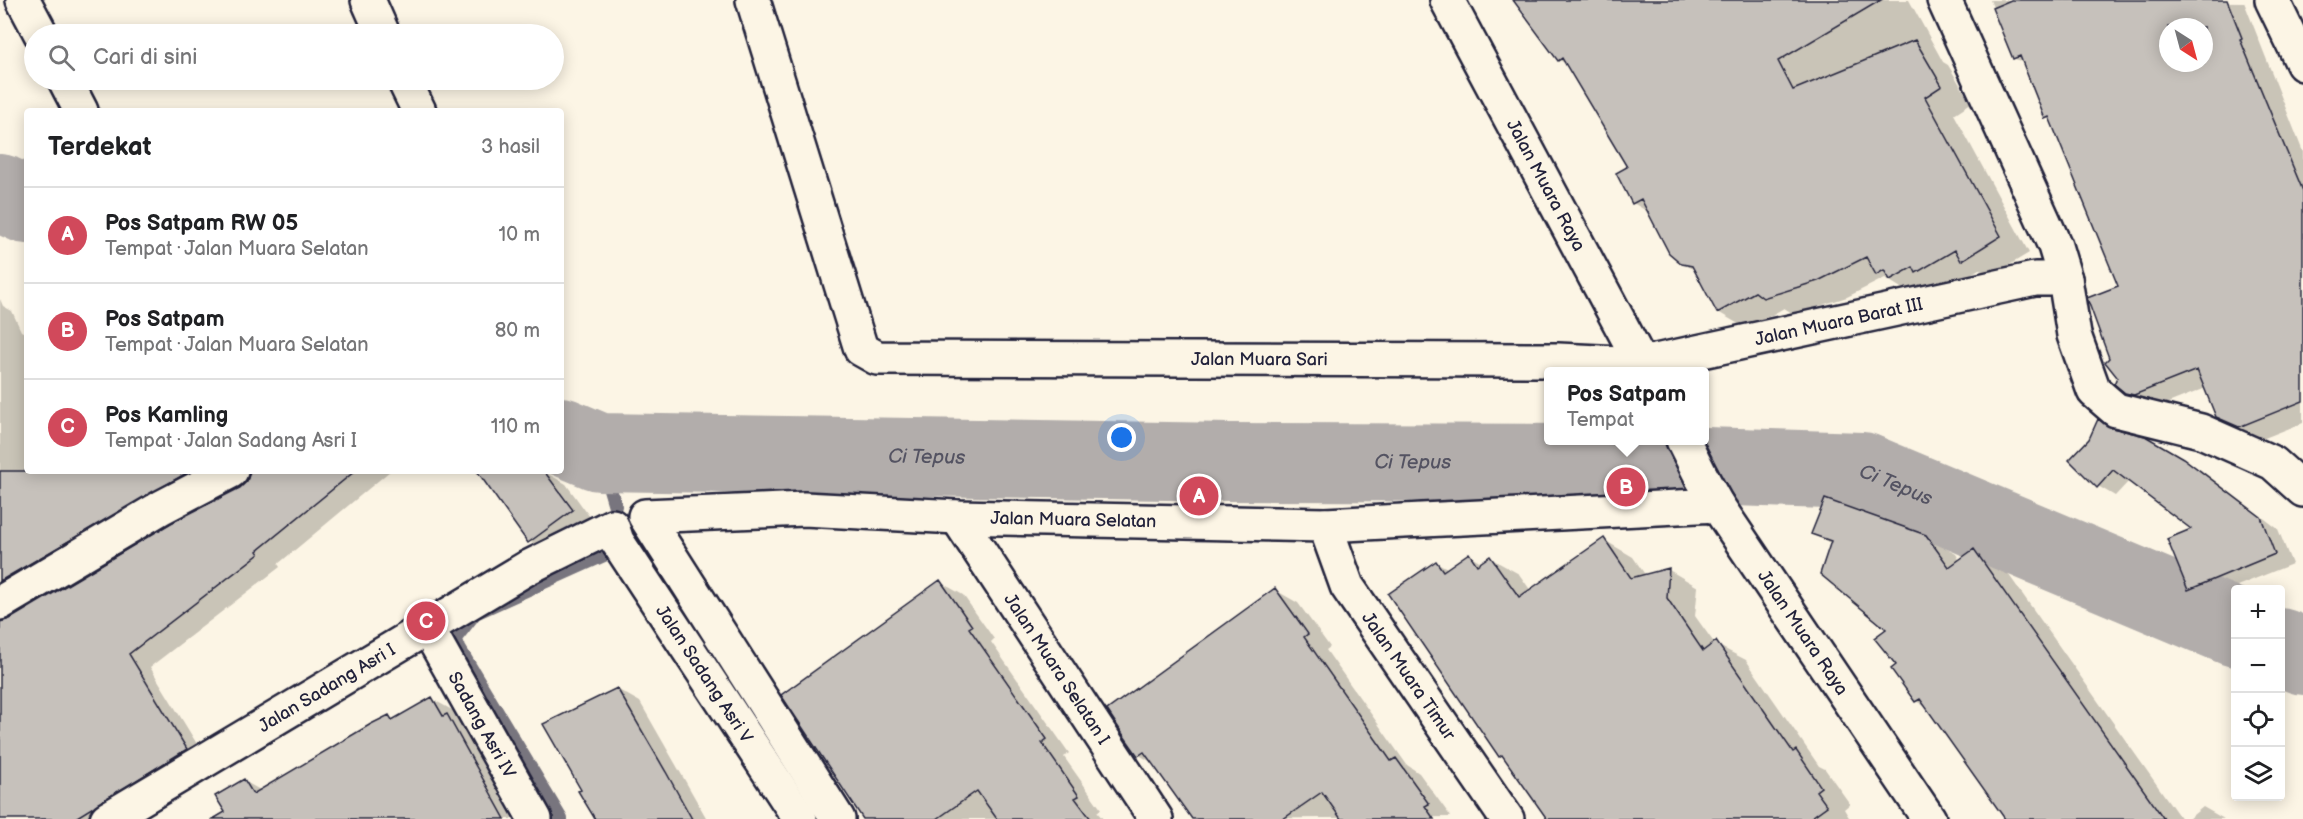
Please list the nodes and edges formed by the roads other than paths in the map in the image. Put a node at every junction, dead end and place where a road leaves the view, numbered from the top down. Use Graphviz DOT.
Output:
graph roads {
  1 [pos="23,0"];
  2 [pos="368,0"];
  3 [pos="753,0"];
  4 [pos="1447,0"];
  5 [pos="1944,0"];
  6 [pos="2272,0"];
  7 [pos="36,24"];
  8 [pos="379,24"];
  9 [pos="2303,64"];
  10 [pos="70,90"];
  11 [pos="409,90"];
  12 [pos="79,108"];
  13 [pos="417,108"];
  14 [pos="2050,279"];
  15 [pos="1633,367"];
  16 [pos="1643,367"];
  17 [pos="1649,367"];
  18 [pos="1685,445"];
  19 [pos="225,474"];
  20 [pos="2303,490"];
  21 [pos="1709,492"];
  22 [pos="957,517"];
  23 [pos="1325,525"];
  24 [pos="618,540"];
  25 [pos="0,603"];
  26 [pos="428,629"];
  27 [pos="107,819"];
  28 [pos="535,819"];
  29 [pos="800,819"];
  30 [pos="838,819"];
  31 [pos="1156,819"];
  32 [pos="1506,819"];
  33 [pos="1929,819"];
  1 -- 7 [label="street"];
  2 -- 8 [label="street"];
  3 -- 15 [label="street, Jalan Muara Sari"];
  4 -- 16 [label="street, Jalan Muara Raya"];
  5 -- 14 [label="street"];
  6 -- 9 [label="street"];
  10 -- 12 [label="street"];
  11 -- 13 [label="street"];
  14 -- 17 [label="street, Jalan Muara Barat III"];
  14 -- 20 [label="street"];
  18 -- 21 [label="street, Jalan Muara Raya"];
  19 -- 25 [label="street"];
  21 -- 23 [label="street, Jalan Muara Selatan"];
  21 -- 33 [label="street, Jalan Muara Raya"];
  22 -- 23 [label="street, Jalan Muara Selatan"];
  22 -- 30 [label="street, Jalan Muara Selatan"];
  22 -- 31 [label="street, Jalan Muara Selatan I"];
  23 -- 32 [label="street, Jalan Muara Timur"];
  24 -- 26 [label="street, Jalan Sadang Asri I"];
  24 -- 29 [label="street, Jalan Sadang Asri V"];
  26 -- 27 [label="street, Jalan Sadang Asri I"];
  26 -- 28 [label="street, Sadang Asri IV"];
}
